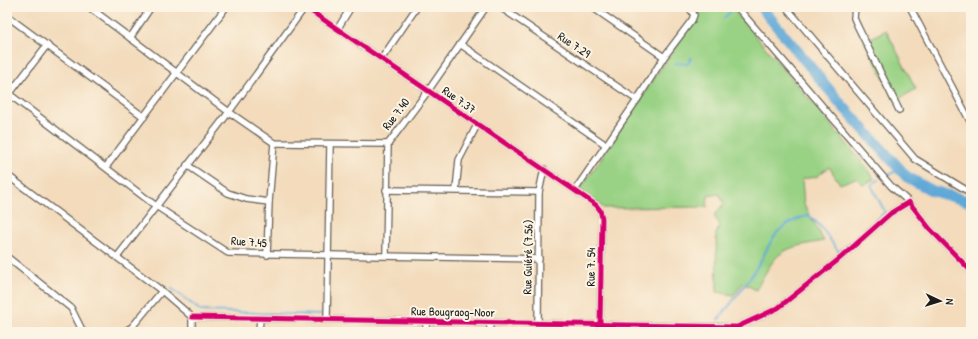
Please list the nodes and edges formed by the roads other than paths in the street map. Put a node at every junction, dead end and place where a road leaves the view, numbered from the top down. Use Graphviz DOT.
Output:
graph roads {
  1 [pos="89,7"];
  2 [pos="151,7"];
  3 [pos="226,7"];
  4 [pos="305,7"];
  5 [pos="351,7"];
  6 [pos="417,7"];
  7 [pos="486,7"];
  8 [pos="500,7"];
  9 [pos="592,7"];
  10 [pos="689,7"];
  11 [pos="737,7"];
  12 [pos="786,7"];
  13 [pos="855,7"];
  14 [pos="910,7"];
  15 [pos="7,16"];
  16 [pos="338,28"];
  17 [pos="130,38"];
  18 [pos="460,44"];
  19 [pos="47,45"];
  20 [pos="664,57"];
  21 [pos="382,58"];
  22 [pos="177,73"];
  23 [pos="428,90"];
  24 [pos="8,96"];
  25 [pos="637,100"];
  26 [pos="899,110"];
  27 [pos="229,112"];
  28 [pos="144,117"];
  29 [pos="971,123"];
  30 [pos="477,125"];
  31 [pos="274,143"];
  32 [pos="330,144"];
  33 [pos="388,144"];
  34 [pos="606,145"];
  35 [pos="187,166"];
  36 [pos="106,167"];
  37 [pos="544,169"];
  38 [pos="7,175"];
  39 [pos="386,190"];
  40 [pos="456,190"];
  41 [pos="575,190"];
  42 [pos="540,192"];
  43 [pos="971,193"];
  44 [pos="269,202"];
  45 [pos="909,202"];
  46 [pos="156,206"];
  47 [pos="600,210"];
  48 [pos="267,255"];
  49 [pos="328,255"];
  50 [pos="386,255"];
  51 [pos="7,257"];
  52 [pos="117,257"];
  53 [pos="539,259"];
  54 [pos="971,272"];
  55 [pos="162,291"];
  56 [pos="192,317"];
  57 [pos="260,318"];
  58 [pos="327,319"];
  59 [pos="426,321"];
  60 [pos="490,323"];
  61 [pos="538,323"];
  62 [pos="600,325"];
  63 [pos="655,329"];
  64 [pos="713,330"];
  65 [pos="83,332"];
  66 [pos="124,332"];
  67 [pos="192,332"];
  68 [pos="259,332"];
  69 [pos="426,332"];
  70 [pos="490,332"];
  1 -- 17 [label="street"];
  2 -- 17 [label="street"];
  3 -- 22 [label="street"];
  4 -- 16 [label="street, Rue 7.37"];
  4 -- 27 [label="street"];
  5 -- 16 [label="street"];
  6 -- 21 [label="street"];
  7 -- 18 [label="street, Rue 7.40"];
  8 -- 25 [label="street, Rue 7.29"];
  9 -- 20 [label="street"];
  10 -- 20 [label="street"];
  11 -- 45 [label="street"];
  12 -- 43 [label="street"];
  13 -- 26 [label="street"];
  14 -- 29 [label="street"];
  15 -- 19 [label="street"];
  16 -- 21 [label="street, Rue 7.37"];
  17 -- 22 [label="street"];
  18 -- 23 [label="street, Rue 7.40"];
  18 -- 34 [label="street"];
  19 -- 24 [label="street"];
  19 -- 28 [label="street"];
  20 -- 25 [label="street"];
  21 -- 23 [label="street, Rue 7.37"];
  22 -- 27 [label="street"];
  22 -- 28 [label="street"];
  23 -- 30 [label="street, Rue 7.37"];
  23 -- 33 [label="street, Rue 7.40"];
  24 -- 36 [label="street, Rue 7.45"];
  25 -- 34 [label="street"];
  27 -- 31 [label="street"];
  27 -- 35 [label="street"];
  28 -- 36 [label="street"];
  30 -- 37 [label="street, Rue 7.37"];
  30 -- 40 [label="street"];
  31 -- 32 [label="street"];
  31 -- 44 [label="street"];
  32 -- 33 [label="street"];
  32 -- 49 [label="street"];
  33 -- 39 [label="street, Rue 7.40"];
  34 -- 41 [label="street"];
  35 -- 44 [label="street"];
  35 -- 46 [label="street"];
  36 -- 46 [label="street, Rue 7.45"];
  37 -- 41 [label="street, Rue 7.37"];
  37 -- 42 [label="street, Rue Guiéré (7.56)"];
  38 -- 52 [label="street"];
  39 -- 40 [label="street"];
  39 -- 50 [label="street, Rue 7.40"];
  40 -- 42 [label="street"];
  41 -- 47 [label="street, Rue 7.37"];
  42 -- 53 [label="street, Rue Guiéré (7.56)"];
  44 -- 48 [label="street"];
  45 -- 54 [label="street"];
  45 -- 64 [label="street, Rue Bougraog-Noor"];
  46 -- 48 [label="street, Rue 7.45"];
  46 -- 52 [label="street"];
  47 -- 62 [label="street, Rue 7. 54"];
  48 -- 49 [label="street, Rue 7.45"];
  49 -- 50 [label="street, Rue 7.45"];
  49 -- 58 [label="street"];
  50 -- 53 [label="street, Rue 7.45"];
  51 -- 65 [label="street"];
  52 -- 55 [label="street"];
  53 -- 61 [label="street, Rue Guiéré (7.56)"];
  55 -- 56 [label="street"];
  55 -- 66 [label="street"];
  56 -- 57 [label="street, Rue Bougraog-Noor"];
  56 -- 67 [label="street"];
  57 -- 58 [label="street, Rue Bougraog-Noor"];
  57 -- 68 [label="street"];
  58 -- 59 [label="street, Rue Bougraog-Noor"];
  59 -- 60 [label="street, Rue Bougraog-Noor"];
  59 -- 69 [label="street"];
  60 -- 61 [label="street, Rue Bougraog-Noor"];
  60 -- 70 [label="street"];
  61 -- 62 [label="street, Rue Bougraog-Noor"];
  62 -- 63 [label="street, Rue Bougraog-Noor"];
  63 -- 64 [label="street, Rue Bougraog-Noor"];
}
